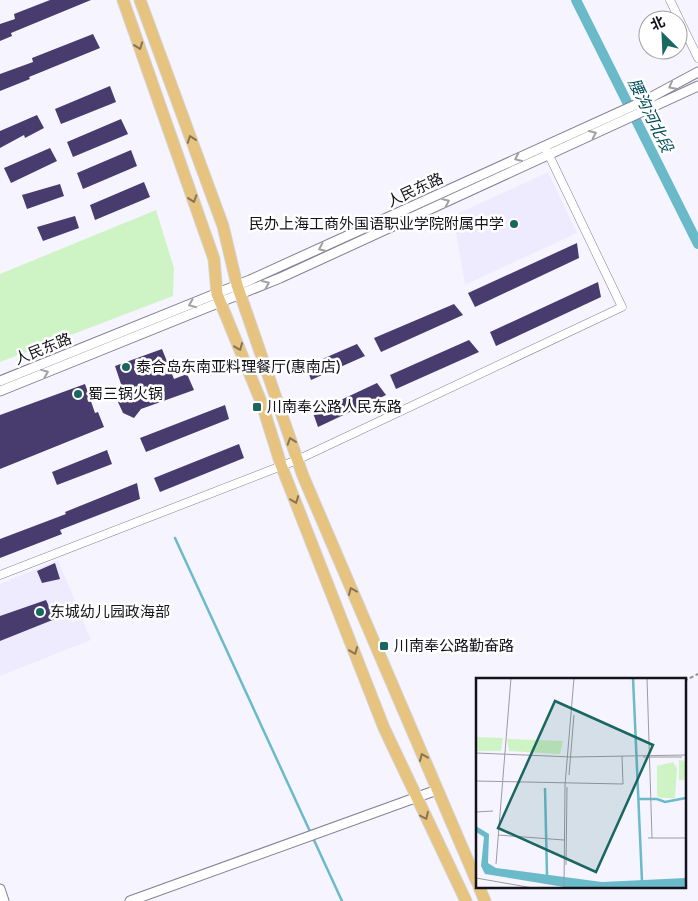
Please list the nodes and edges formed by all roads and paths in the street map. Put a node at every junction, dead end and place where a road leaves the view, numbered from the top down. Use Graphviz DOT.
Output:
graph roads {
  1 [pos="123,0"];
  2 [pos="140,0"];
  3 [pos="670,0"];
  4 [pos="698,58"];
  5 [pos="698,72"];
  6 [pos="698,86"];
  7 [pos="648,104"];
  8 [pos="546,150"];
  9 [pos="239,290"];
  10 [pos="219,298"];
  11 [pos="0,381"];
  12 [pos="0,391"];
  13 [pos="297,460"];
  14 [pos="281,465"];
  15 [pos="0,575"];
  16 [pos="698,674"];
  17 [pos="686,680"];
  18 [pos="437,790"];
  19 [pos="416,796"];
  20 [pos="476,880"];
  21 [pos="479,888"];
  22 [pos="0,889"];
  23 [pos="4,901"];
  24 [pos="130,901"];
  25 [pos="466,901"];
  26 [pos="485,901"];
  1 -- 10 [label="main road, one-way"];
  9 -- 2 [label="main road, one-way"];
  3 -- 4 [label="street"];
  5 -- 7 [label="street, 人民东路, one-way"];
  6 -- 7 [label="street, 人民东路"];
  7 -- 8 [label="street, 人民东路"];
  8 -- 9 [label="street, 人民东路"];
  8 -- 13 [label="street"];
  9 -- 10 [label="street, 人民东路"];
  13 -- 9 [label="main road, one-way"];
  10 -- 11 [label="street, 人民东路, one-way"];
  12 -- 10 [label="street, 人民东路, one-way"];
  10 -- 14 [label="main road, one-way"];
  13 -- 14 [label="street"];
  18 -- 13 [label="main road, one-way"];
  14 -- 15 [label="street"];
  14 -- 19 [label="main road, one-way"];
  16 -- 17 [label="path"];
  18 -- 19 [label="street"];
  18 -- 20 [label="main road"];
  19 -- 24 [label="street"];
  19 -- 25 [label="main road, one-way"];
  21 -- 26 [label="main road"];
  22 -- 23 [label="street"];
}
